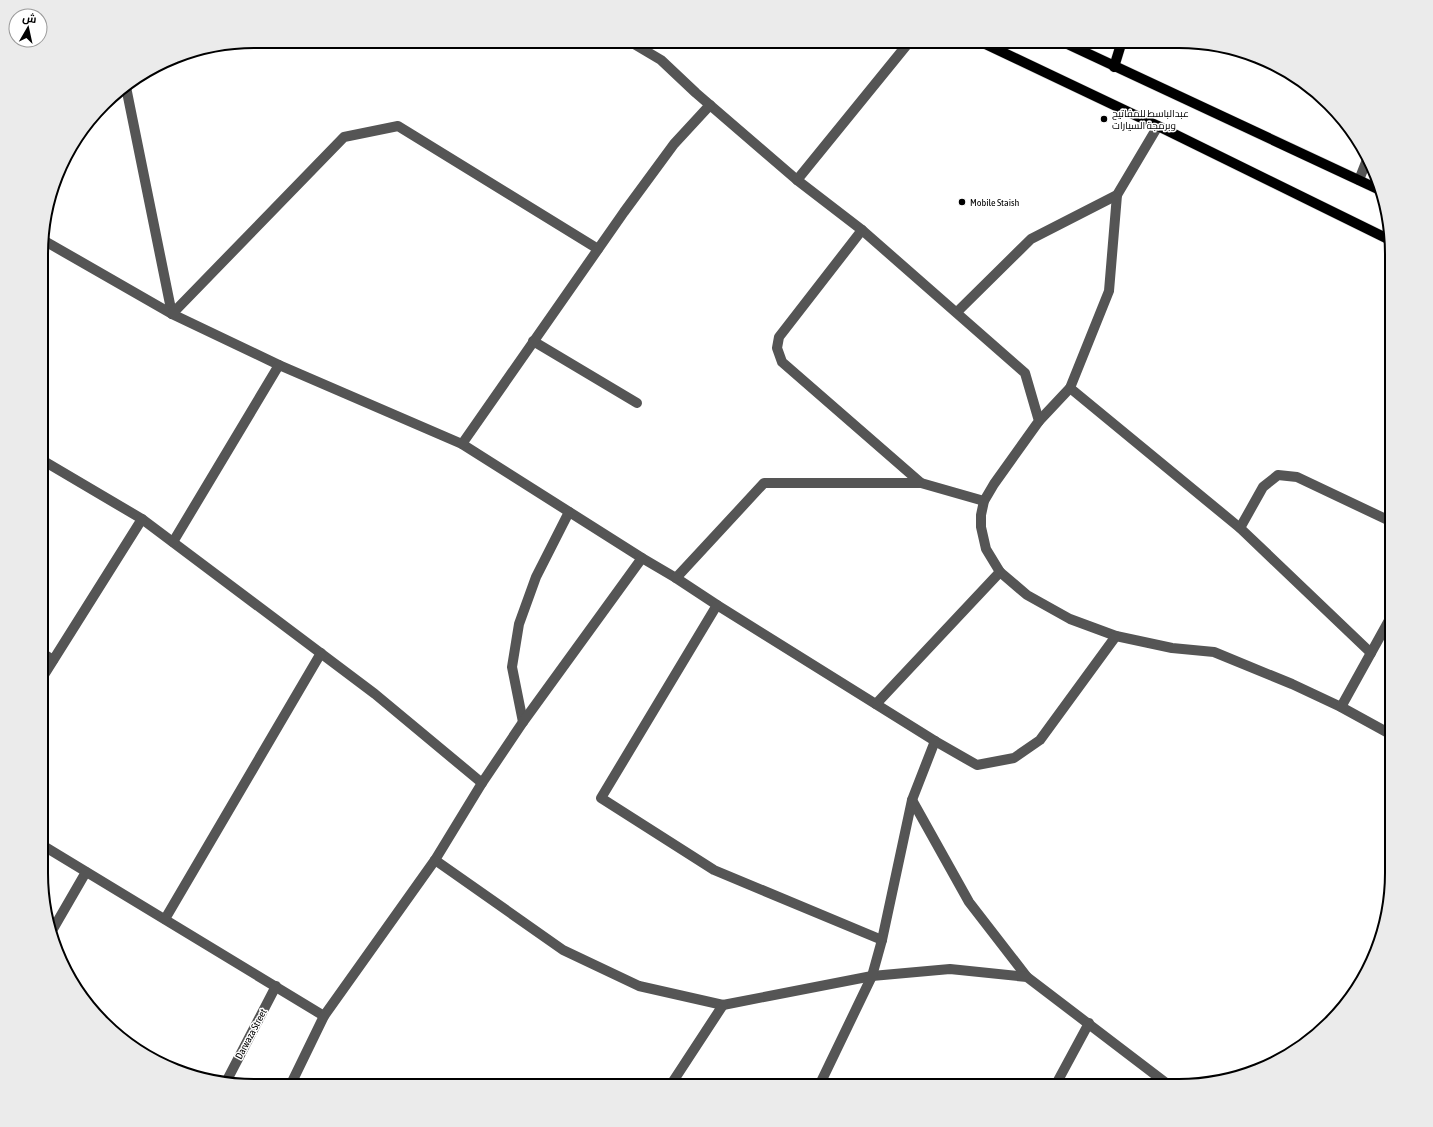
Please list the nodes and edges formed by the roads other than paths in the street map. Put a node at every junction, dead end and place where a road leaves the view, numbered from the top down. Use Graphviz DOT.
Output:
graph roads {
  1 [pos="641,48"];
  2 [pos="904,48"];
  3 [pos="994,48"];
  4 [pos="1075,48"];
  5 [pos="1120,48"];
  6 [pos="1114,67"];
  7 [pos="127,92"];
  8 [pos="710,105"];
  9 [pos="1158,126"];
  10 [pos="1365,165"];
  11 [pos="797,180"];
  12 [pos="1359,180"];
  13 [pos="1374,187"];
  14 [pos="1117,195"];
  15 [pos="862,230"];
  16 [pos="1384,237"];
  17 [pos="48,243"];
  18 [pos="598,250"];
  19 [pos="957,312"];
  20 [pos="172,314"];
  21 [pos="534,341"];
  22 [pos="279,365"];
  23 [pos="1070,388"];
  24 [pos="637,403"];
  25 [pos="1039,421"];
  26 [pos="462,444"];
  27 [pos="48,464"];
  28 [pos="921,483"];
  29 [pos="984,501"];
  30 [pos="569,512"];
  31 [pos="142,519"];
  32 [pos="1385,519"];
  33 [pos="1240,528"];
  34 [pos="173,542"];
  35 [pos="642,558"];
  36 [pos="1000,572"];
  37 [pos="676,578"];
  38 [pos="717,605"];
  39 [pos="1385,628"];
  40 [pos="1116,636"];
  41 [pos="321,653"];
  42 [pos="1371,653"];
  43 [pos="48,657"];
  44 [pos="53,660"];
  45 [pos="48,668"];
  46 [pos="876,704"];
  47 [pos="1341,708"];
  48 [pos="523,722"];
  49 [pos="1385,731"];
  50 [pos="935,740"];
  51 [pos="482,783"];
  52 [pos="912,800"];
  53 [pos="48,849"];
  54 [pos="435,860"];
  55 [pos="86,872"];
  56 [pos="165,919"];
  57 [pos="55,926"];
  58 [pos="882,940"];
  59 [pos="872,976"];
  60 [pos="1027,977"];
  61 [pos="276,986"];
  62 [pos="723,1005"];
  63 [pos="324,1016"];
  64 [pos="1089,1024"];
  65 [pos="228,1077"];
  66 [pos="293,1079"];
  67 [pos="675,1079"];
  68 [pos="822,1079"];
  69 [pos="1059,1079"];
  70 [pos="1161,1079"];
  1 -- 8 [label="street"];
  2 -- 11 [label="street"];
  3 -- 9 [label="main road"];
  4 -- 6 [label="main road"];
  5 -- 6 [label="main road"];
  6 -- 12 [label="main road"];
  7 -- 20 [label="street"];
  8 -- 11 [label="street"];
  8 -- 18 [label="street"];
  9 -- 14 [label="street"];
  9 -- 16 [label="main road"];
  10 -- 12 [label="street"];
  11 -- 15 [label="street"];
  12 -- 13 [label="main road"];
  14 -- 19 [label="street"];
  14 -- 23 [label="street"];
  15 -- 19 [label="street"];
  15 -- 28 [label="street"];
  17 -- 20 [label="street"];
  18 -- 20 [label="street"];
  18 -- 21 [label="street"];
  19 -- 25 [label="street"];
  20 -- 22 [label="street"];
  21 -- 24 [label="street"];
  21 -- 26 [label="street"];
  22 -- 26 [label="street"];
  22 -- 34 [label="street"];
  23 -- 25 [label="street"];
  23 -- 33 [label="street"];
  25 -- 29 [label="street"];
  26 -- 30 [label="street"];
  27 -- 31 [label="street"];
  28 -- 29 [label="street"];
  28 -- 37 [label="street"];
  29 -- 36 [label="street"];
  30 -- 35 [label="street"];
  30 -- 48 [label="street"];
  31 -- 34 [label="street"];
  31 -- 44 [label="street"];
  32 -- 33 [label="street"];
  33 -- 42 [label="street"];
  34 -- 41 [label="street"];
  35 -- 37 [label="street"];
  35 -- 48 [label="street"];
  36 -- 40 [label="street"];
  36 -- 46 [label="street"];
  37 -- 38 [label="street"];
  38 -- 46 [label="street"];
  38 -- 58 [label="street"];
  39 -- 42 [label="street"];
  40 -- 47 [label="street"];
  40 -- 50 [label="street"];
  41 -- 51 [label="street"];
  41 -- 56 [label="street"];
  42 -- 47 [label="street"];
  43 -- 44 [label="street"];
  44 -- 45 [label="street"];
  46 -- 50 [label="street"];
  47 -- 49 [label="street"];
  48 -- 51 [label="street"];
  50 -- 52 [label="street"];
  51 -- 54 [label="street"];
  52 -- 58 [label="street"];
  52 -- 60 [label="street"];
  53 -- 55 [label="street"];
  54 -- 62 [label="street"];
  54 -- 63 [label="street"];
  55 -- 56 [label="street"];
  55 -- 57 [label="street"];
  56 -- 61 [label="street"];
  58 -- 59 [label="street"];
  59 -- 60 [label="street"];
  59 -- 62 [label="street"];
  59 -- 68 [label="street"];
  60 -- 64 [label="street"];
  61 -- 63 [label="street"];
  61 -- 65 [label="street, Darwaza Street"];
  62 -- 67 [label="street"];
  63 -- 66 [label="street"];
  64 -- 69 [label="street"];
  64 -- 70 [label="street"];
}
